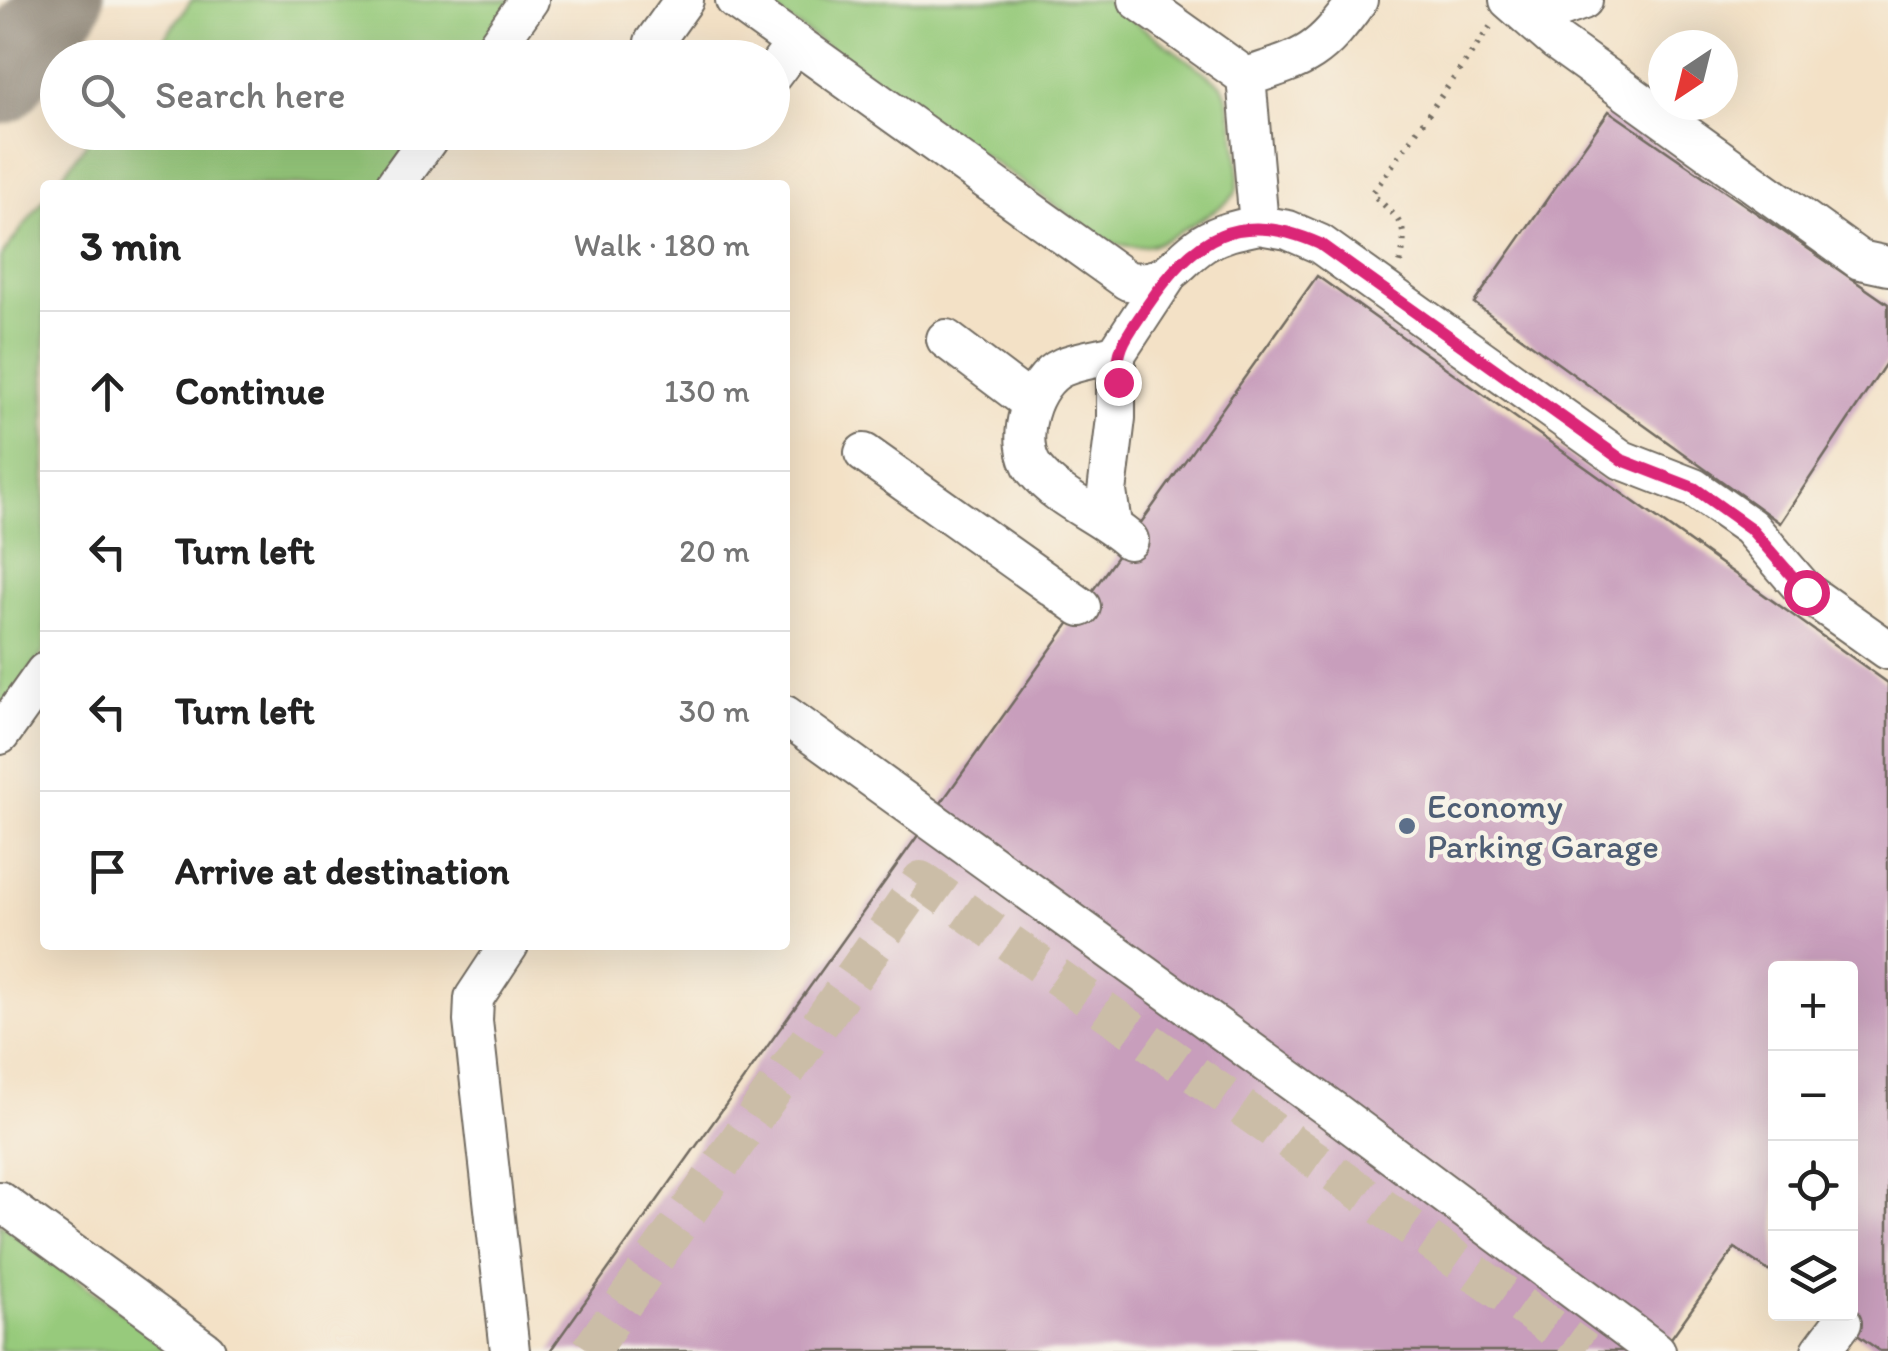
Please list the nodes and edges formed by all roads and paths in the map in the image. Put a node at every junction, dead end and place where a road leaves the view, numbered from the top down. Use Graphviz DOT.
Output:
graph roads {
  1 [pos="530,0"];
  2 [pos="684,0"];
  3 [pos="735,0"];
  4 [pos="1138,0"];
  5 [pos="1358,0"];
  6 [pos="1582,0"];
  7 [pos="1514,10"];
  8 [pos="501,40"];
  9 [pos="655,40"];
  10 [pos="796,44"];
  11 [pos="790,52"];
  12 [pos="1246,77"];
  13 [pos="420,150"];
  14 [pos="399,180"];
  15 [pos="1259,225"];
  16 [pos="1888,266"];
  17 [pos="1166,278"];
  18 [pos="1384,290"];
  19 [pos="946,339"];
  20 [pos="1116,354"];
  21 [pos="1031,404"];
  22 [pos="864,453"];
  23 [pos="1082,606"];
  24 [pos="1888,650"];
  25 [pos="40,679"];
  26 [pos="790,719"];
  27 [pos="0,734"];
  28 [pos="506,950"];
  29 [pos="0,1202"];
  30 [pos="206,1351"];
  31 [pos="510,1351"];
  32 [pos="1656,1351"];
  1 -- 8 [label="lane"];
  2 -- 9 [label="lane"];
  3 -- 10 [label="lane"];
  4 -- 12 [label="lane"];
  5 -- 12 [label="lane"];
  6 -- 7 [label="lane"];
  7 -- 16 [label="lane"];
  7 -- 18 [label="path"];
  10 -- 11 [label="lane"];
  10 -- 17 [label="lane"];
  12 -- 15 [label="lane"];
  13 -- 14 [label="lane"];
  15 -- 17 [label="lane"];
  15 -- 18 [label="lane"];
  17 -- 20 [label="lane"];
  18 -- 24 [label="lane"];
  19 -- 21 [label="lane"];
  20 -- 21 [label="lane"];
  20 -- 21 [label="lane"];
  22 -- 23 [label="lane"];
  25 -- 27 [label="lane"];
  26 -- 32 [label="lane"];
  28 -- 31 [label="lane"];
  29 -- 30 [label="lane"];
}
